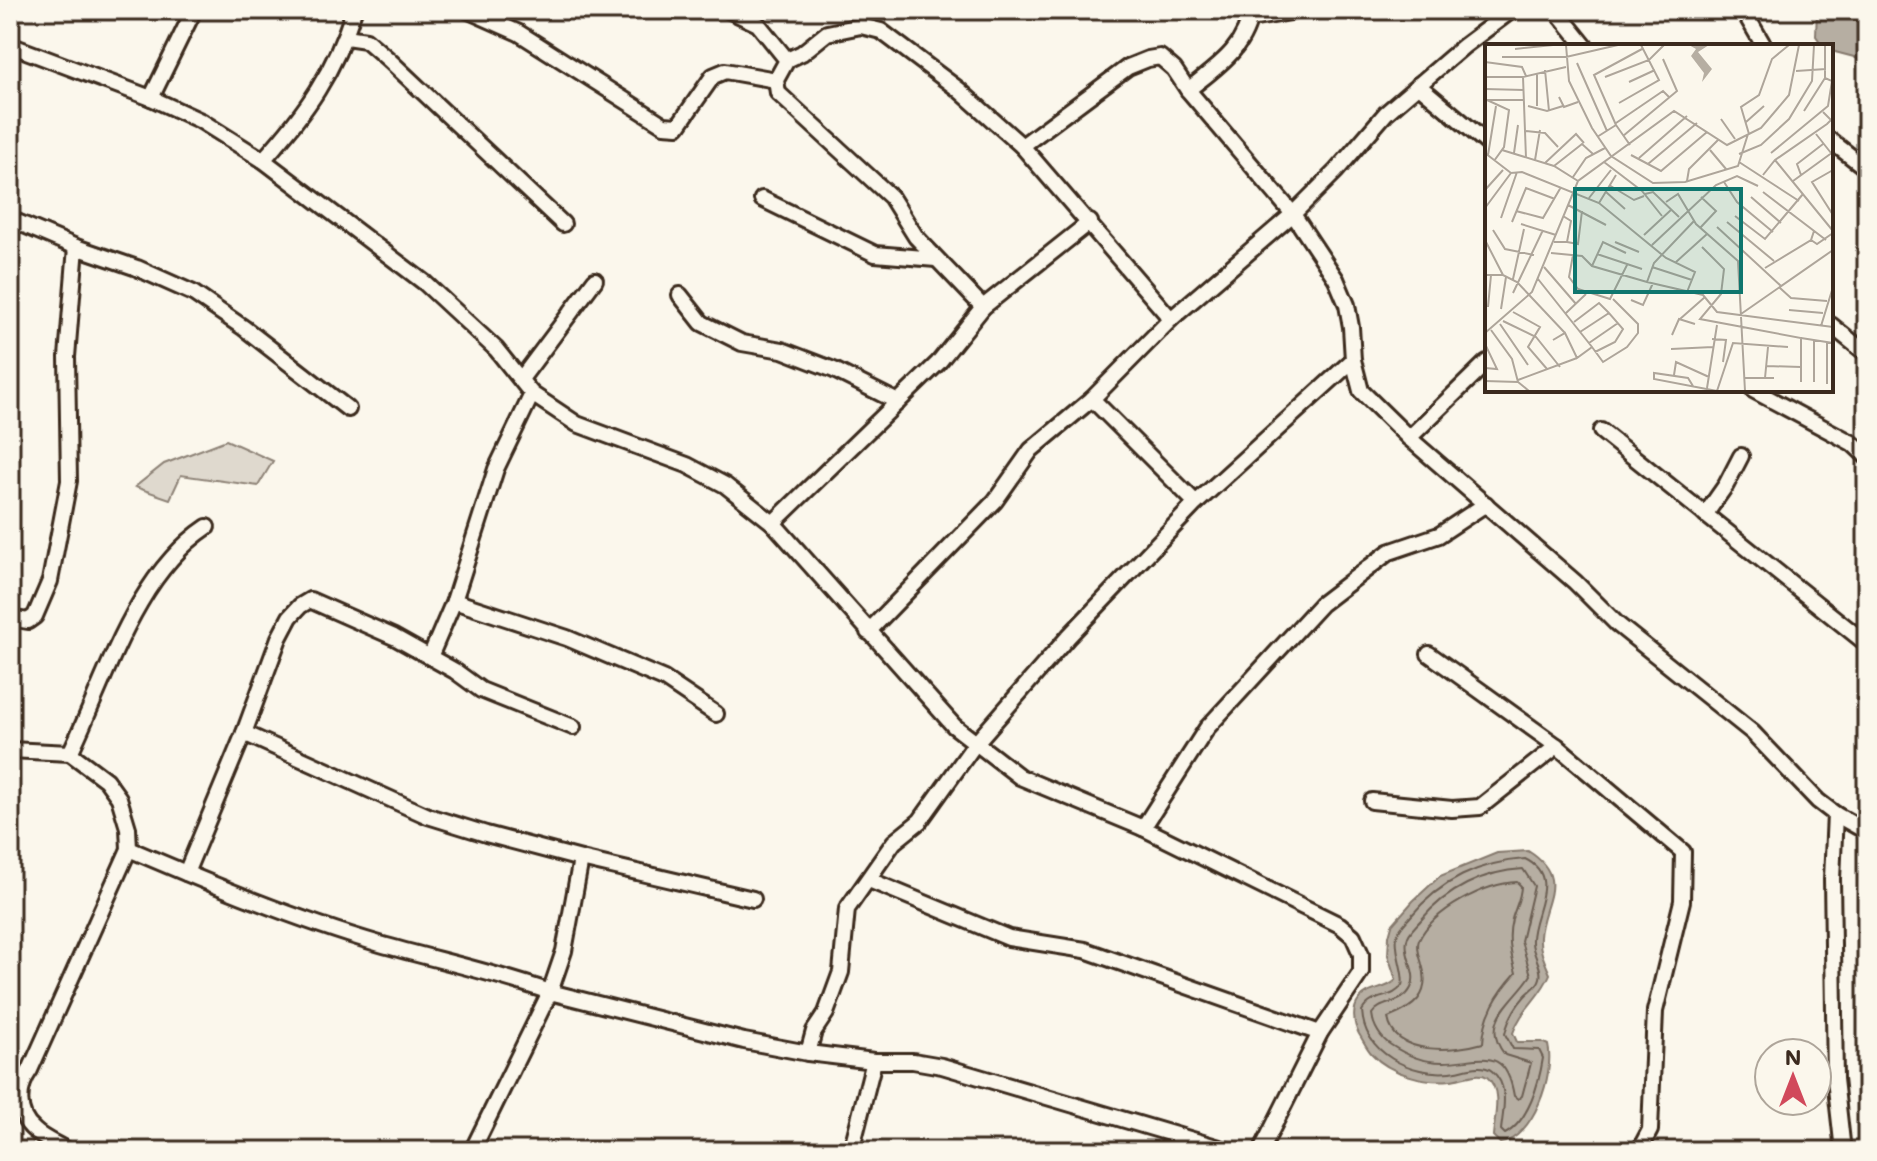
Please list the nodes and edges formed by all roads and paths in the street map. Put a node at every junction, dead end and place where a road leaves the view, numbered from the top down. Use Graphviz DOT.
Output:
graph roads {
  1 [pos="194,10"];
  2 [pos="354,10"];
  3 [pos="467,10"];
  4 [pos="728,10"];
  5 [pos="1302,10"];
  6 [pos="1512,10"];
  7 [pos="1556,10"];
  8 [pos="1743,10"];
  9 [pos="1250,14"];
  10 [pos="346,37"];
  11 [pos="1583,44"];
  12 [pos="1763,44"];
  13 [pos="10,45"];
  14 [pos="787,60"];
  15 [pos="776,80"];
  16 [pos="1418,85"];
  17 [pos="1188,90"];
  18 [pos="151,98"];
  19 [pos="1485,141"];
  20 [pos="1833,143"];
  21 [pos="1022,146"];
  22 [pos="263,160"];
  23 [pos="1867,169"];
  24 [pos="762,199"];
  25 [pos="1293,214"];
  26 [pos="10,219"];
  27 [pos="1090,222"];
  28 [pos="563,224"];
  29 [pos="76,247"];
  30 [pos="936,259"];
  31 [pos="595,280"];
  32 [pos="680,295"];
  33 [pos="983,307"];
  34 [pos="1171,319"];
  35 [pos="1833,327"];
  36 [pos="1867,354"];
  37 [pos="1353,360"];
  38 [pos="1485,364"];
  39 [pos="521,379"];
  40 [pos="1757,392"];
  41 [pos="532,394"];
  42 [pos="1092,399"];
  43 [pos="898,402"];
  44 [pos="348,409"];
  45 [pos="1601,431"];
  46 [pos="1409,438"];
  47 [pos="1741,456"];
  48 [pos="1867,457"];
  49 [pos="1196,503"];
  50 [pos="1486,504"];
  51 [pos="1705,515"];
  52 [pos="773,523"];
  53 [pos="207,527"];
  54 [pos="454,601"];
  55 [pos="10,618"];
  56 [pos="868,632"];
  57 [pos="1867,644"];
  58 [pos="1429,654"];
  59 [pos="430,657"];
  60 [pos="716,714"];
  61 [pos="573,727"];
  62 [pos="244,733"];
  63 [pos="975,744"];
  64 [pos="1557,746"];
  65 [pos="10,750"];
  66 [pos="70,753"];
  67 [pos="1372,801"];
  68 [pos="1835,814"];
  69 [pos="1143,828"];
  70 [pos="1867,832"];
  71 [pos="129,849"];
  72 [pos="581,859"];
  73 [pos="186,873"];
  74 [pos="869,880"];
  75 [pos="753,899"];
  76 [pos="550,992"];
  77 [pos="1320,1033"];
  78 [pos="808,1053"];
  79 [pos="874,1061"];
  80 [pos="16,1077"];
  81 [pos="68,1151"];
  82 [pos="472,1151"];
  83 [pos="851,1151"];
  84 [pos="1230,1151"];
  85 [pos="1261,1151"];
  86 [pos="1639,1151"];
  87 [pos="1843,1151"];
  1 -- 18 [label="street"];
  2 -- 10 [label="street"];
  3 -- 15 [label="street"];
  4 -- 14 [label="street"];
  5 -- 9 [label="street"];
  6 -- 16 [label="street"];
  7 -- 11 [label="street"];
  8 -- 12 [label="street"];
  9 -- 17 [label="street"];
  10 -- 22 [label="street"];
  10 -- 28 [label="street"];
  13 -- 18 [label="street"];
  14 -- 15 [label="street"];
  14 -- 21 [label="street"];
  15 -- 30 [label="street"];
  16 -- 19 [label="street"];
  16 -- 25 [label="street"];
  17 -- 21 [label="street"];
  17 -- 25 [label="street"];
  18 -- 22 [label="street"];
  20 -- 23 [label="street"];
  21 -- 27 [label="street"];
  22 -- 39 [label="street"];
  24 -- 30 [label="street"];
  25 -- 34 [label="street"];
  25 -- 37 [label="street"];
  26 -- 29 [label="street"];
  27 -- 33 [label="street"];
  27 -- 34 [label="street"];
  29 -- 44 [label="street"];
  29 -- 55 [label="street"];
  30 -- 33 [label="street"];
  31 -- 39 [label="street"];
  32 -- 43 [label="street"];
  33 -- 43 [label="street"];
  34 -- 42 [label="street"];
  35 -- 36 [label="street"];
  37 -- 46 [label="street"];
  37 -- 49 [label="street"];
  38 -- 46 [label="street"];
  39 -- 41 [label="street"];
  40 -- 48 [label="street"];
  41 -- 52 [label="street"];
  41 -- 54 [label="street"];
  42 -- 49 [label="street"];
  42 -- 56 [label="street"];
  43 -- 52 [label="street"];
  45 -- 51 [label="street"];
  46 -- 50 [label="street"];
  47 -- 51 [label="street"];
  49 -- 63 [label="street"];
  50 -- 68 [label="street"];
  50 -- 69 [label="street"];
  51 -- 57 [label="street"];
  52 -- 56 [label="street"];
  53 -- 66 [label="street"];
  54 -- 59 [label="street"];
  54 -- 60 [label="street"];
  56 -- 63 [label="street"];
  58 -- 64 [label="street"];
  59 -- 61 [label="street"];
  59 -- 62 [label="street"];
  62 -- 72 [label="street"];
  62 -- 73 [label="street"];
  63 -- 69 [label="street"];
  63 -- 74 [label="street"];
  64 -- 67 [label="street"];
  64 -- 86 [label="street"];
  65 -- 66 [label="street"];
  66 -- 71 [label="street"];
  68 -- 70 [label="street"];
  68 -- 87 [label="street"];
  69 -- 77 [label="street"];
  71 -- 73 [label="street"];
  71 -- 80 [label="street"];
  72 -- 75 [label="street"];
  72 -- 76 [label="street"];
  73 -- 76 [label="street"];
  74 -- 77 [label="street"];
  74 -- 78 [label="street"];
  76 -- 78 [label="street"];
  76 -- 82 [label="street"];
  77 -- 85 [label="street"];
  78 -- 79 [label="street"];
  79 -- 83 [label="street"];
  79 -- 84 [label="street"];
  80 -- 81 [label="street"];
}
